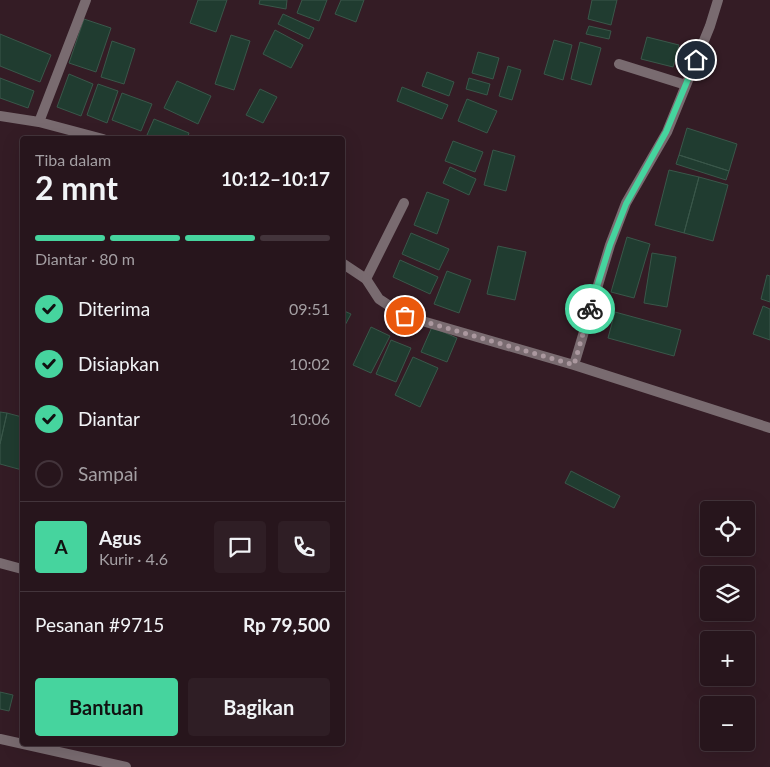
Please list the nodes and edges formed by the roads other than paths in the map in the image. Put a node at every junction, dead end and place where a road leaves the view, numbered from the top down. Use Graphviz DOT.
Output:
graph roads {
  1 [pos="86,0"];
  2 [pos="718,0"];
  3 [pos="619,64"];
  4 [pos="686,86"];
  5 [pos="0,116"];
  6 [pos="38,122"];
  7 [pos="92,136"];
  8 [pos="404,203"];
  9 [pos="345,265"];
  10 [pos="366,279"];
  11 [pos="574,365"];
  12 [pos="770,428"];
  13 [pos="0,563"];
  14 [pos="20,568"];
  15 [pos="0,739"];
  16 [pos="20,742"];
  17 [pos="47,746"];
  18 [pos="60,748"];
  19 [pos="126,767"];
  1 -- 6 [label="street"];
  2 -- 4 [label="street"];
  3 -- 4 [label="street"];
  4 -- 11 [label="street"];
  5 -- 6 [label="street"];
  6 -- 7 [label="street"];
  8 -- 10 [label="street"];
  9 -- 10 [label="street"];
  10 -- 11 [label="street"];
  11 -- 12 [label="street"];
  13 -- 14 [label="street"];
  15 -- 16 [label="street"];
  17 -- 18 [label="street"];
  18 -- 19 [label="street"];
}
